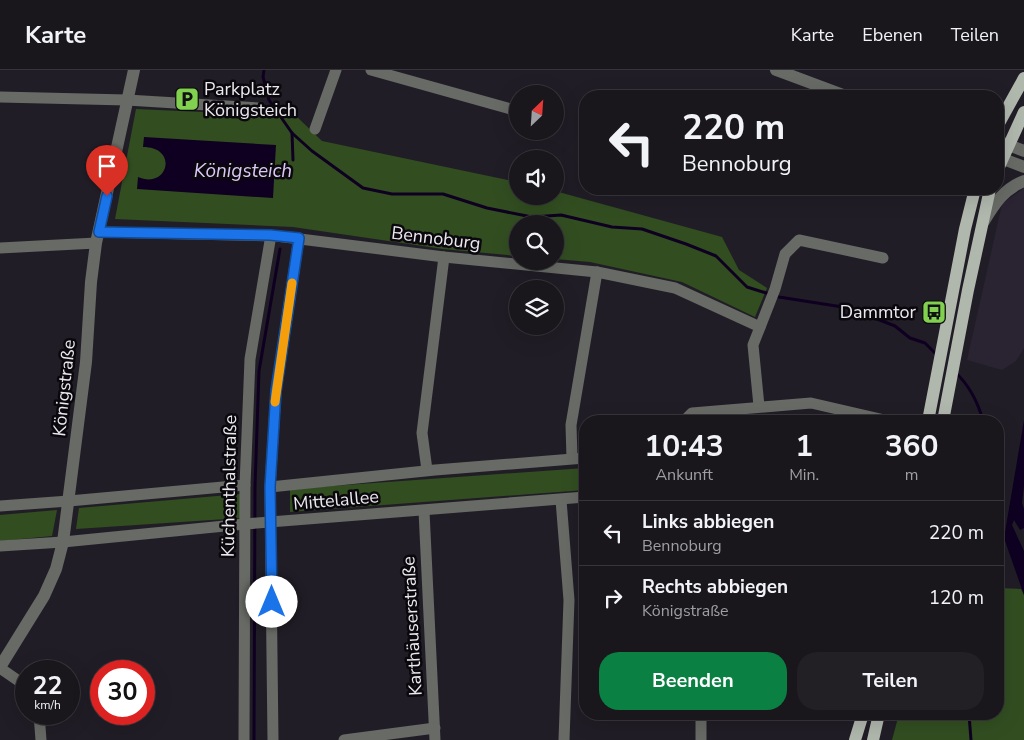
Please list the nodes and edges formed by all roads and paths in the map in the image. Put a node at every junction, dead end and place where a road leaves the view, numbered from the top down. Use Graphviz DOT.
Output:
graph roads {
  1 [pos="134,70"];
  2 [pos="336,70"];
  3 [pos="370,70"];
  4 [pos="776,70"];
  5 [pos="1024,78"];
  6 [pos="830,90"];
  7 [pos="0,97"];
  8 [pos="127,100"];
  9 [pos="258,108"];
  10 [pos="509,109"];
  11 [pos="1024,113"];
  12 [pos="1004,114"];
  13 [pos="315,129"];
  14 [pos="1004,140"];
  15 [pos="1004,144"];
  16 [pos="1024,151"];
  17 [pos="1004,162"];
  18 [pos="1024,167"];
  19 [pos="1024,181"];
  20 [pos="1004,192"];
  21 [pos="974,195"];
  22 [pos="988,195"];
  23 [pos="1001,195"];
  24 [pos="980,227"];
  25 [pos="270,235"];
  26 [pos="97,237"];
  27 [pos="299,238"];
  28 [pos="0,248"];
  29 [pos="444,257"];
  30 [pos="884,258"];
  31 [pos="597,272"];
  32 [pos="760,327"];
  33 [pos="759,406"];
  34 [pos="690,415"];
  35 [pos="863,415"];
  36 [pos="929,415"];
  37 [pos="943,415"];
  38 [pos="572,458"];
  39 [pos="579,458"];
  40 [pos="428,470"];
  41 [pos="245,485"];
  42 [pos="270,487"];
  43 [pos="579,498"];
  44 [pos="561,500"];
  45 [pos="69,502"];
  46 [pos="0,506"];
  47 [pos="424,511"];
  48 [pos="271,523"];
  49 [pos="245,524"];
  50 [pos="63,542"];
  51 [pos="0,546"];
  52 [pos="0,667"];
  53 [pos="15,678"];
  54 [pos="701,720"];
  55 [pos="861,720"];
  56 [pos="878,720"];
  57 [pos="40,725"];
  58 [pos="435,728"];
  59 [pos="41,740"];
  60 [pos="244,740"];
  61 [pos="273,740"];
  62 [pos="344,740"];
  63 [pos="435,740"];
  64 [pos="564,740"];
  65 [pos="701,740"];
  66 [pos="855,740"];
  67 [pos="873,740"];
  1 -- 8 [label="street, Königstraße"];
  2 -- 13 [label="street"];
  3 -- 10 [label="street"];
  4 -- 6 [label="street"];
  5 -- 12 [label="main road"];
  7 -- 8 [label="street"];
  8 -- 9 [label="street"];
  8 -- 26 [label="street, Königstraße"];
  11 -- 14 [label="main road"];
  15 -- 16 [label="street"];
  17 -- 18 [label="street"];
  19 -- 20 [label="street"];
  21 -- 36 [label="main road"];
  22 -- 24 [label="main road"];
  23 -- 24 [label="street"];
  24 -- 37 [label="main road"];
  25 -- 26 [label="street, Bennoburg"];
  25 -- 27 [label="street, Bennoburg"];
  25 -- 41 [label="street, Küchenthalstraße"];
  26 -- 28 [label="street, Bennoburg"];
  26 -- 45 [label="street, Königstraße"];
  27 -- 29 [label="street, Bennoburg"];
  27 -- 42 [label="street"];
  29 -- 31 [label="street, Bennoburg"];
  29 -- 40 [label="street"];
  30 -- 32 [label="street"];
  31 -- 32 [label="street, Bennoburg"];
  31 -- 38 [label="street"];
  32 -- 33 [label="street"];
  33 -- 34 [label="street"];
  33 -- 35 [label="street"];
  38 -- 39 [label="street, Mittelallee"];
  38 -- 40 [label="street, Mittelallee"];
  40 -- 42 [label="street, Mittelallee"];
  41 -- 45 [label="street"];
  41 -- 49 [label="street, Küchenthalstraße"];
  42 -- 48 [label="street"];
  43 -- 44 [label="street, Mittelallee"];
  44 -- 47 [label="street, Mittelallee"];
  44 -- 64 [label="street"];
  45 -- 46 [label="street"];
  45 -- 50 [label="street, Königstraße"];
  47 -- 48 [label="street, Mittelallee"];
  47 -- 58 [label="street, Karthäuserstraße"];
  48 -- 49 [label="street, Mittelallee"];
  48 -- 61 [label="street"];
  49 -- 50 [label="street, Mittelallee"];
  49 -- 60 [label="street, Küchenthalstraße"];
  50 -- 51 [label="street, Mittelallee"];
  50 -- 52 [label="street, Königstraße"];
  52 -- 53 [label="street"];
  54 -- 65 [label="street"];
  55 -- 66 [label="main road"];
  56 -- 67 [label="main road"];
  57 -- 59 [label="street"];
  58 -- 62 [label="street"];
  58 -- 63 [label="street, Karthäuserstraße"];
}
